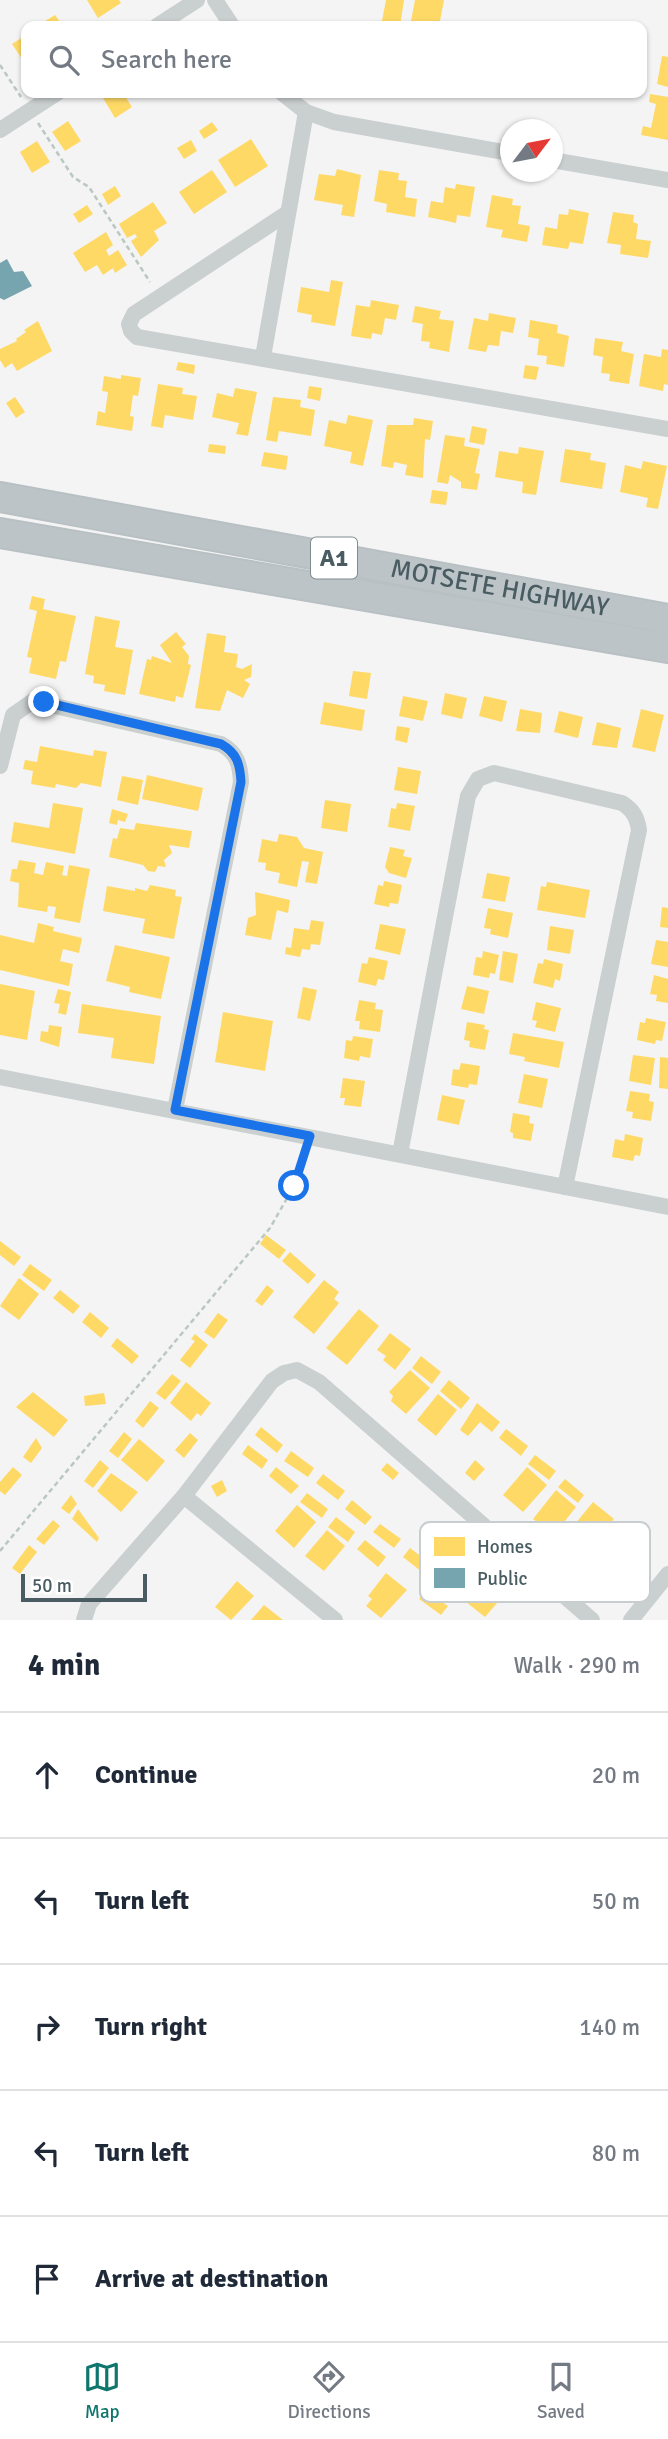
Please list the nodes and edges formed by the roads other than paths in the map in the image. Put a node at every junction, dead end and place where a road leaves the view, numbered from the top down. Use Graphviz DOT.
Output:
graph roads {
  1 [pos="197,0"];
  2 [pos="215,0"];
  3 [pos="165,21"];
  4 [pos="229,21"];
  5 [pos="50,98"];
  6 [pos="288,98"];
  7 [pos="306,112"];
  8 [pos="0,130"];
  9 [pos="500,151"];
  10 [pos="563,162"];
  11 [pos="668,180"];
  12 [pos="286,214"];
  13 [pos="263,357"];
  14 [pos="668,429"];
  15 [pos="0,497"];
  16 [pos="0,533"];
  17 [pos="668,618"];
  18 [pos="668,648"];
  19 [pos="0,766"];
  20 [pos="0,1077"];
  21 [pos="175,1110"];
  22 [pos="400,1154"];
  23 [pos="565,1187"];
  24 [pos="668,1207"];
  25 [pos="184,1496"];
  26 [pos="480,1522"];
  27 [pos="668,1574"];
  28 [pos="650,1596"];
  29 [pos="571,1602"];
  30 [pos="645,1602"];
  31 [pos="84,1620"];
  32 [pos="335,1620"];
  33 [pos="592,1620"];
  34 [pos="631,1620"];
  1 -- 3 [label="street"];
  2 -- 4 [label="street"];
  5 -- 8 [label="street"];
  6 -- 7 [label="street"];
  7 -- 9 [label="street"];
  7 -- 12 [label="street"];
  10 -- 11 [label="street"];
  12 -- 13 [label="street"];
  12 -- 13 [label="street"];
  13 -- 14 [label="street"];
  15 -- 17 [label="highway, MOTSETE HIGHWAY / A1"];
  16 -- 18 [label="highway, MOTSETE HIGHWAY / A1"];
  19 -- 21 [label="street"];
  20 -- 21 [label="street"];
  21 -- 22 [label="street"];
  22 -- 23 [label="street"];
  22 -- 23 [label="street"];
  23 -- 24 [label="street"];
  25 -- 26 [label="street"];
  25 -- 31 [label="street"];
  25 -- 32 [label="street"];
  27 -- 28 [label="street"];
  29 -- 33 [label="street"];
  30 -- 34 [label="street"];
}
